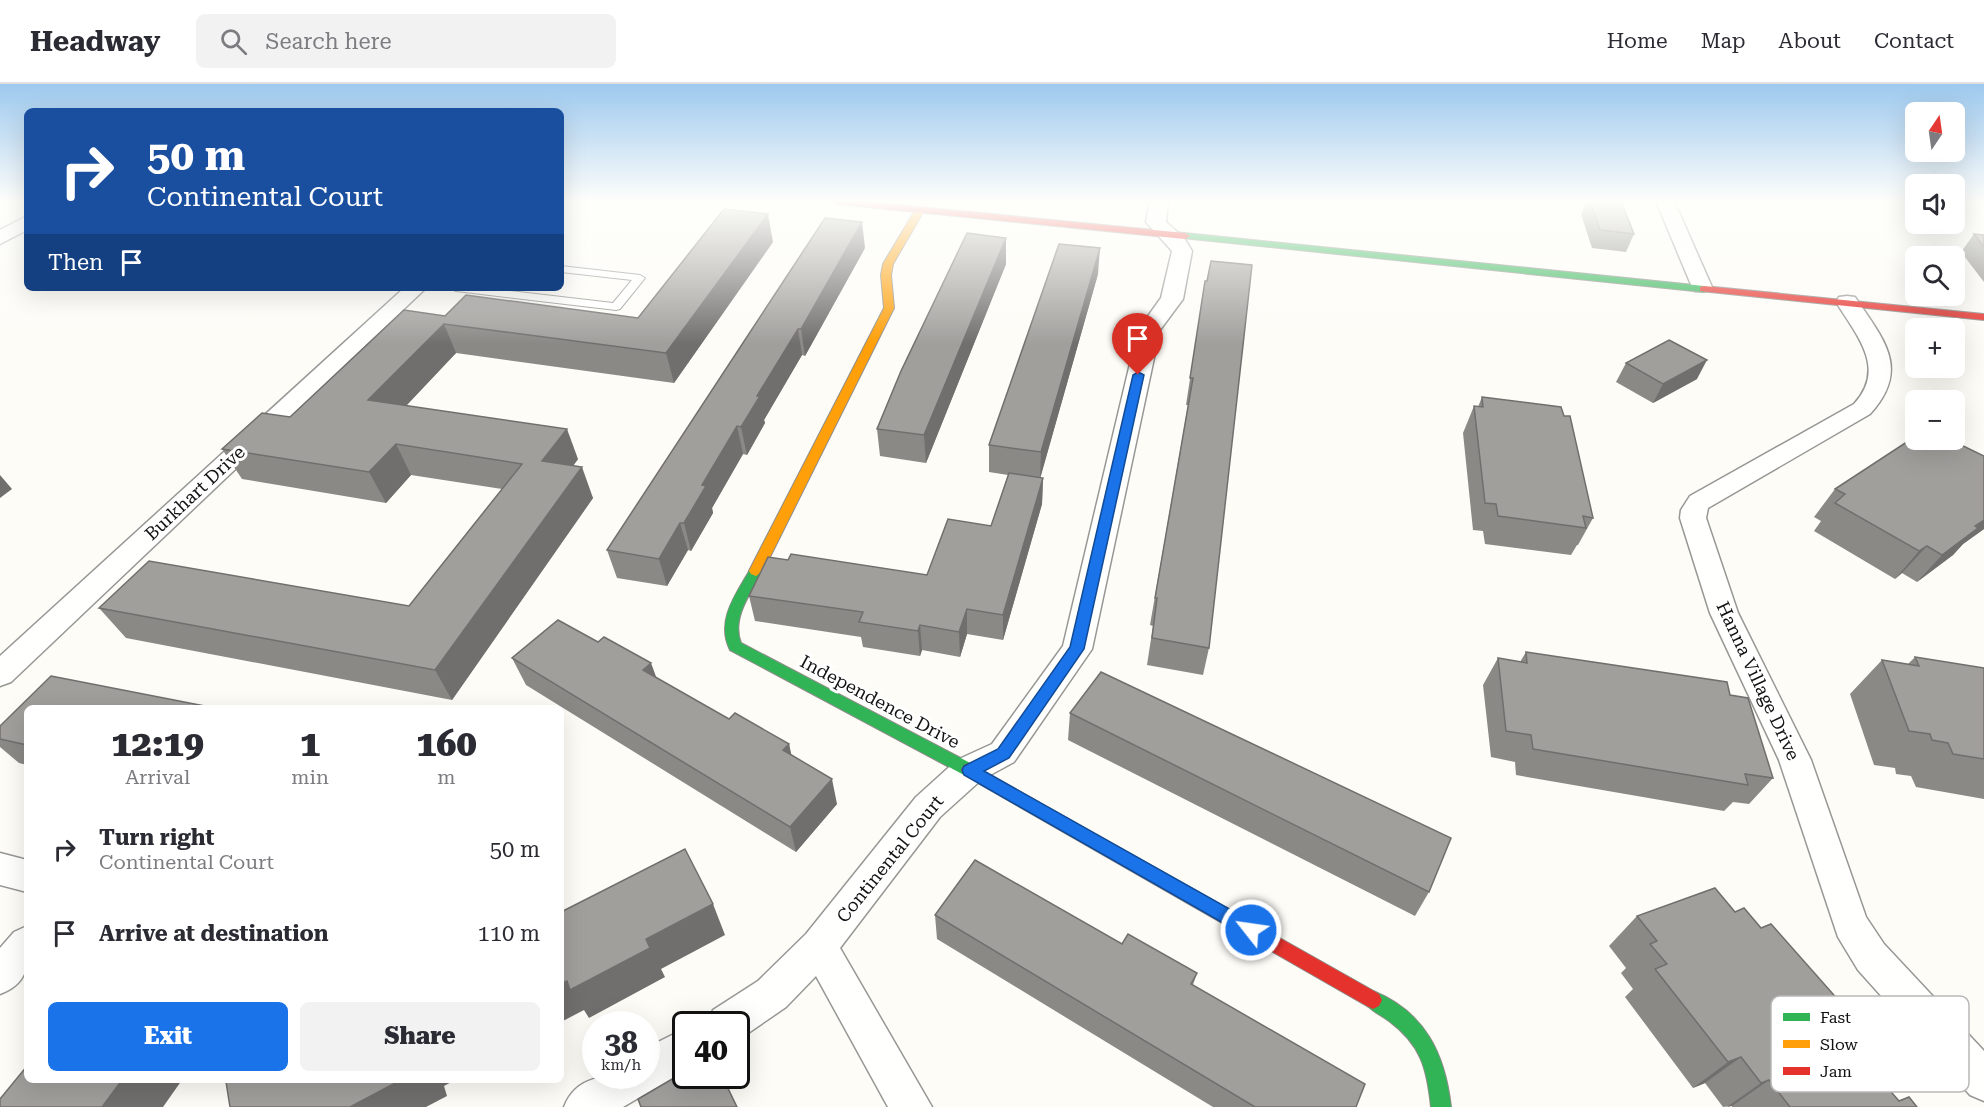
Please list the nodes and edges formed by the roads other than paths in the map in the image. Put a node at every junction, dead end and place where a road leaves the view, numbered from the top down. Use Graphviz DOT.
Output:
graph roads {
  1 [pos="897,249"];
  2 [pos="1181,249"];
  3 [pos="1316,249"];
  4 [pos="1686,249"];
  5 [pos="564,269"];
  6 [pos="1702,287"];
  7 [pos="413,291"];
  8 [pos="486,291"];
  9 [pos="1847,303"];
  10 [pos="1984,317"];
  11 [pos="0,674"];
  12 [pos="969,770"];
  13 [pos="0,869"];
  14 [pos="24,875"];
  15 [pos="819,946"];
  16 [pos="24,948"];
  17 [pos="0,976"];
  18 [pos="1907,996"];
  19 [pos="746,1011"];
  20 [pos="1969,1065"];
  21 [pos="1984,1081"];
  22 [pos="615,1089"];
  23 [pos="584,1107"];
  24 [pos="911,1107"];
  25 [pos="1441,1107"];
  1 -- 12 [label="street, Independence Drive"];
  2 -- 12 [label="street, Continental Court"];
  3 -- 6 [label="street"];
  4 -- 6 [label="street"];
  5 -- 8 [label="lane"];
  6 -- 9 [label="street"];
  7 -- 11 [label="street, Burkhart Drive"];
  9 -- 10 [label="street"];
  9 -- 18 [label="street, Hanna Village Drive"];
  12 -- 15 [label="street, Continental Court"];
  12 -- 25 [label="street, Independence Drive"];
  13 -- 14 [label="street"];
  15 -- 19 [label="street, Continental Court"];
  15 -- 24 [label="street"];
  16 -- 17 [label="street"];
  20 -- 21 [label="street, Hanna Village Drive"];
  22 -- 23 [label="street"];
}
